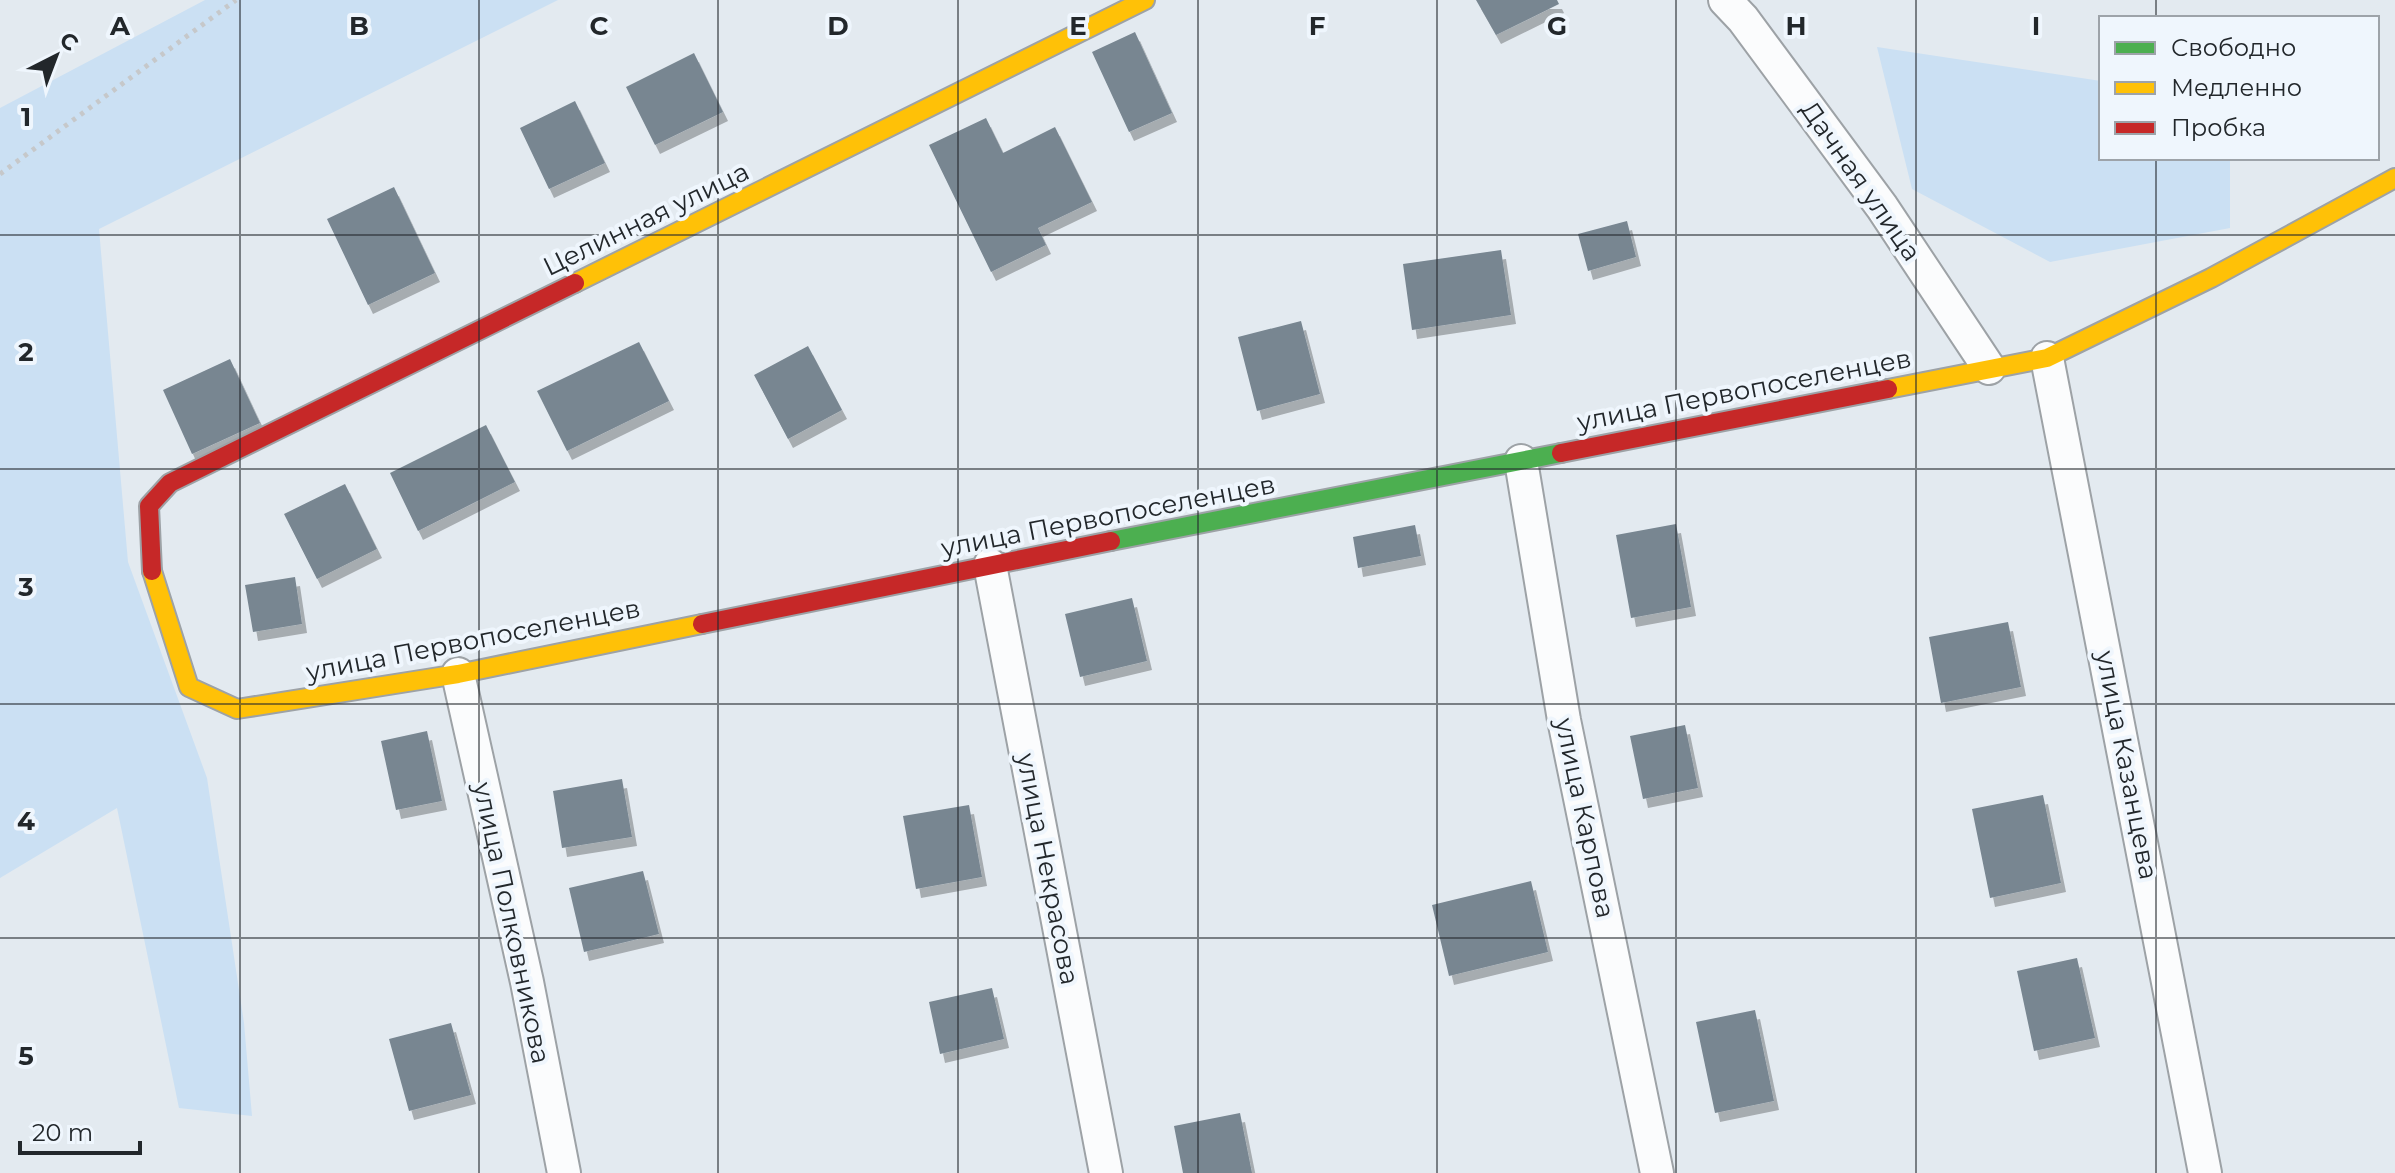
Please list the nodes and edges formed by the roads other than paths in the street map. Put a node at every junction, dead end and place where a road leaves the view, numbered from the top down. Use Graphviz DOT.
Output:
graph roads {
  1 [pos="1145,0"];
  2 [pos="1725,0"];
  3 [pos="2395,178"];
  4 [pos="2047,358"];
  5 [pos="1989,368"];
  6 [pos="1521,461"];
  7 [pos="990,565"];
  8 [pos="458,674"];
  9 [pos="237,709"];
  10 [pos="564,1173"];
  11 [pos="1106,1173"];
  12 [pos="1657,1173"];
  13 [pos="2205,1173"];
  1 -- 9 [label="street, Целинная улица"];
  2 -- 5 [label="street, Дачная улица"];
  3 -- 4 [label="street, улица Первопоселенцев"];
  4 -- 5 [label="street, улица Первопоселенцев"];
  4 -- 13 [label="street, улица Казанцева"];
  5 -- 6 [label="street, улица Первопоселенцев"];
  6 -- 7 [label="street, улица Первопоселенцев"];
  6 -- 12 [label="street, улица Карпова"];
  7 -- 8 [label="street, улица Первопоселенцев"];
  7 -- 11 [label="street, улица Некрасова"];
  8 -- 9 [label="street, улица Первопоселенцев"];
  8 -- 10 [label="street, улица Полковникова"];
}
